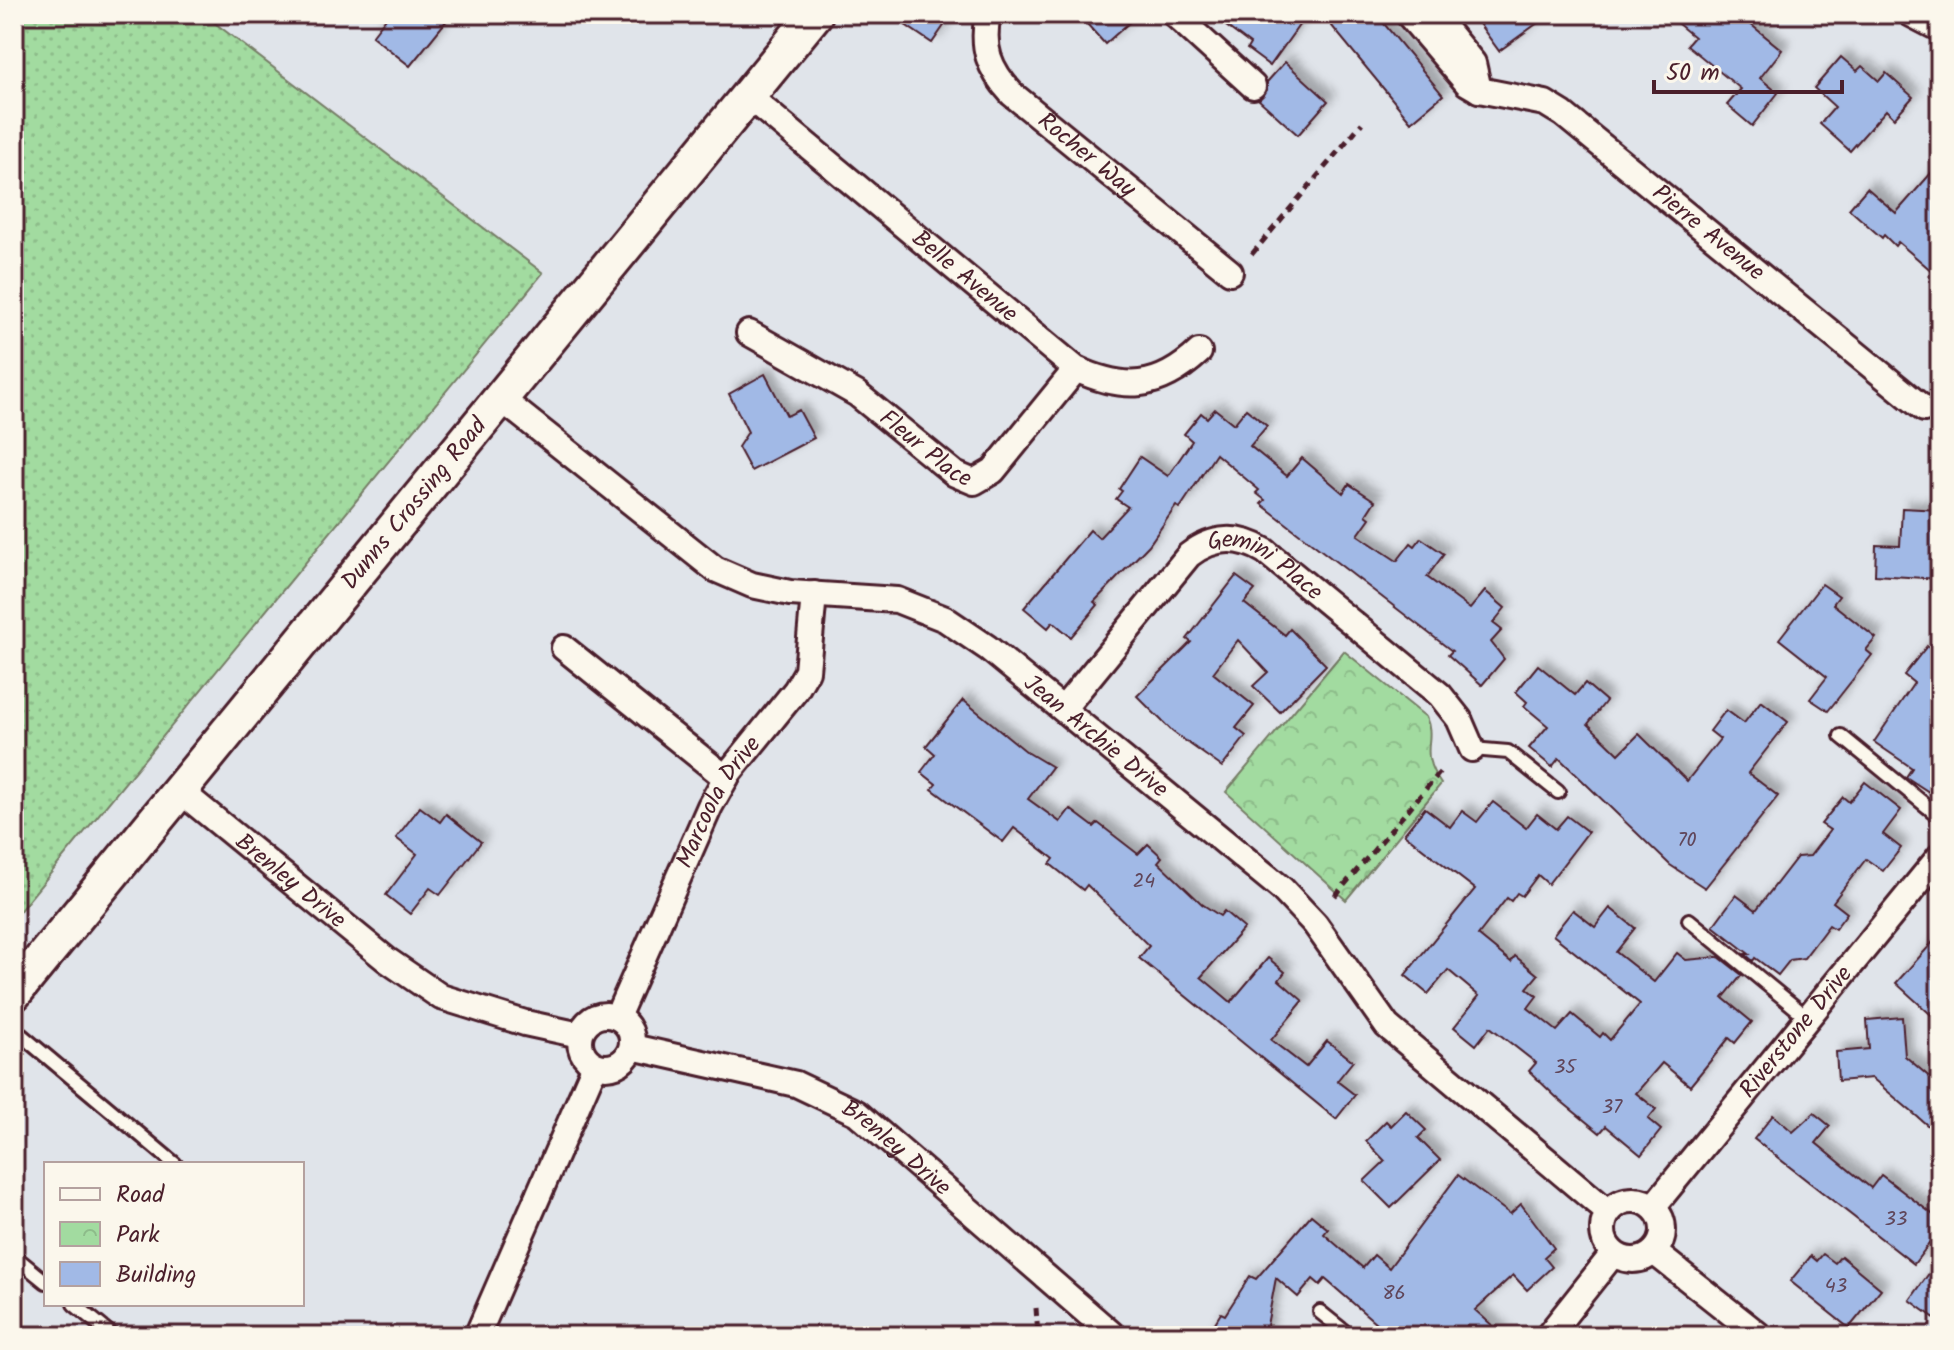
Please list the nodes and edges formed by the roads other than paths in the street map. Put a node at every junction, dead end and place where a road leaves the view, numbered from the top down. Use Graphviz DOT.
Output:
graph roads {
  1 [pos="815,14"];
  2 [pos="988,14"];
  3 [pos="1174,14"];
  4 [pos="1408,14"];
  5 [pos="1433,14"];
  6 [pos="1911,14"];
  7 [pos="1940,29"];
  8 [pos="1253,86"];
  9 [pos="1479,90"];
  10 [pos="748,96"];
  11 [pos="1230,272"];
  12 [pos="749,333"];
  13 [pos="1199,352"];
  14 [pos="1076,369"];
  15 [pos="500,398"];
  16 [pos="1924,409"];
  17 [pos="814,594"];
  18 [pos="564,648"];
  19 [pos="1063,709"];
  20 [pos="1841,736"];
  21 [pos="1472,749"];
  22 [pos="726,778"];
  23 [pos="179,790"];
  24 [pos="1558,792"];
  25 [pos="1940,817"];
  26 [pos="1940,856"];
  27 [pos="1689,920"];
  28 [pos="14,993"];
  29 [pos="617,1017"];
  30 [pos="1808,1018"];
  31 [pos="14,1029"];
  32 [pos="580,1035"];
  33 [pos="632,1047"];
  34 [pos="595,1065"];
  35 [pos="173,1162"];
  36 [pos="1653,1207"];
  37 [pos="1608,1212"];
  38 [pos="1654,1252"];
  39 [pos="1613,1254"];
  40 [pos="14,1256"];
  41 [pos="44,1280"];
  42 [pos="76,1306"];
  43 [pos="1320,1312"];
  44 [pos="113,1336"];
  45 [pos="477,1336"];
  46 [pos="1114,1336"];
  47 [pos="1350,1336"];
  48 [pos="1548,1336"];
  49 [pos="1760,1336"];
  1 -- 10 [label="street, Dunns Crossing Road"];
  2 -- 11 [label="street, Rocher Way"];
  3 -- 8 [label="street"];
  4 -- 9 [label="street"];
  5 -- 9 [label="street"];
  6 -- 7 [label="street"];
  9 -- 16 [label="street, Pierre Avenue"];
  10 -- 14 [label="street, Belle Avenue"];
  10 -- 15 [label="street, Dunns Crossing Road"];
  12 -- 14 [label="street, Fleur Place"];
  13 -- 14 [label="street, Belle Avenue"];
  15 -- 17 [label="street, Jean Archie Drive"];
  15 -- 23 [label="street, Dunns Crossing Road"];
  17 -- 19 [label="street, Jean Archie Drive"];
  17 -- 22 [label="street, Marcoola Drive"];
  18 -- 22 [label="street"];
  19 -- 21 [label="street, Gemini Place"];
  19 -- 37 [label="street, Jean Archie Drive"];
  20 -- 25 [label="lane"];
  21 -- 24 [label="lane"];
  22 -- 29 [label="street, Marcoola Drive"];
  23 -- 28 [label="street, Dunns Crossing Road"];
  23 -- 32 [label="street, Brenley Drive"];
  26 -- 30 [label="street, Riverstone Drive"];
  27 -- 30 [label="lane"];
  29 -- 32 [label="street"];
  29 -- 33 [label="street"];
  30 -- 36 [label="street, Riverstone Drive"];
  31 -- 35 [label="lane"];
  32 -- 34 [label="street"];
  33 -- 34 [label="street"];
  33 -- 46 [label="street, Brenley Drive"];
  34 -- 45 [label="street"];
  36 -- 37 [label="street"];
  36 -- 38 [label="street"];
  37 -- 39 [label="street"];
  38 -- 39 [label="street"];
  38 -- 49 [label="street"];
  39 -- 48 [label="street"];
  40 -- 41 [label="lane"];
  42 -- 44 [label="lane"];
  43 -- 47 [label="lane"];
}
